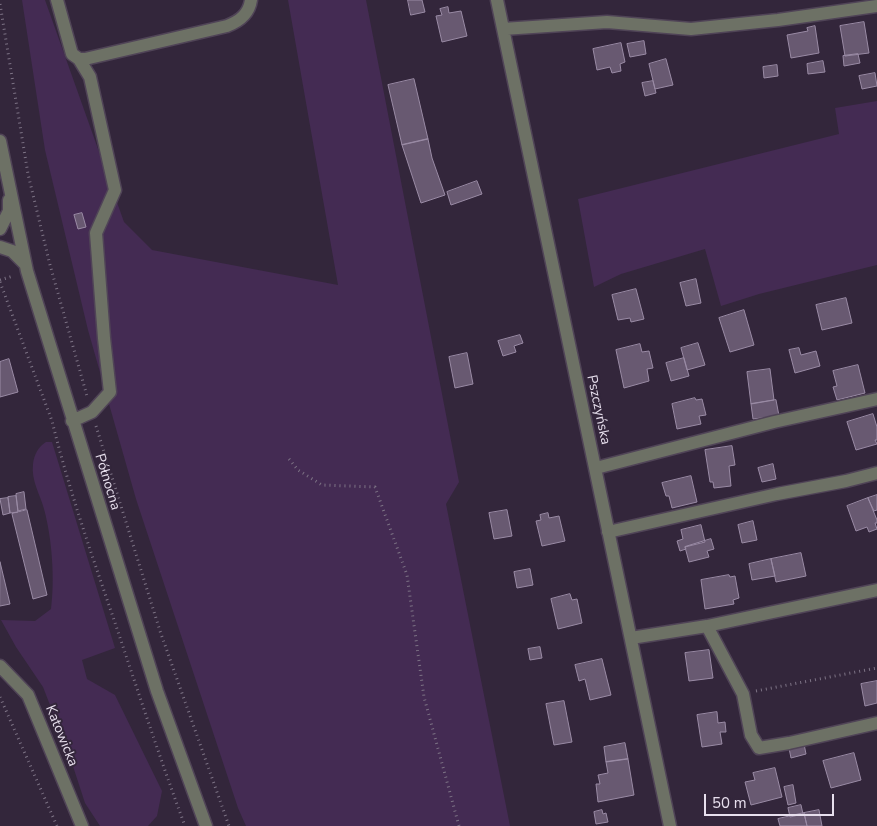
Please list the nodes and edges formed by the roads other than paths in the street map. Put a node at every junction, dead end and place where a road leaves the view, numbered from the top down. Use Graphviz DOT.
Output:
graph roads {
  1 [pos="58,0"];
  2 [pos="251,0"];
  3 [pos="497,0"];
  4 [pos="877,6"];
  5 [pos="503,29"];
  6 [pos="79,59"];
  7 [pos="0,141"];
  8 [pos="10,185"];
  9 [pos="0,229"];
  10 [pos="0,247"];
  11 [pos="25,264"];
  12 [pos="877,398"];
  13 [pos="72,421"];
  14 [pos="596,468"];
  15 [pos="877,473"];
  16 [pos="608,532"];
  17 [pos="877,590"];
  18 [pos="707,626"];
  19 [pos="631,638"];
  20 [pos="0,666"];
  21 [pos="877,723"];
  22 [pos="82,826"];
  23 [pos="206,826"];
  24 [pos="670,826"];
  1 -- 6 [label="street"];
  2 -- 6 [label="street"];
  3 -- 5 [label="street, Pszczyńska"];
  4 -- 5 [label="street"];
  5 -- 14 [label="street, Pszczyńska"];
  6 -- 13 [label="street"];
  7 -- 8 [label="street, Północna"];
  8 -- 9 [label="street"];
  8 -- 11 [label="street, Północna"];
  10 -- 11 [label="street"];
  11 -- 13 [label="street, Północna"];
  12 -- 14 [label="street"];
  13 -- 23 [label="street, Północna"];
  14 -- 16 [label="street, Pszczyńska"];
  15 -- 16 [label="street"];
  16 -- 19 [label="street, Pszczyńska"];
  17 -- 18 [label="street"];
  18 -- 19 [label="street"];
  18 -- 21 [label="street"];
  19 -- 24 [label="street, Pszczyńska"];
  20 -- 22 [label="street, Katowicka"];
}
